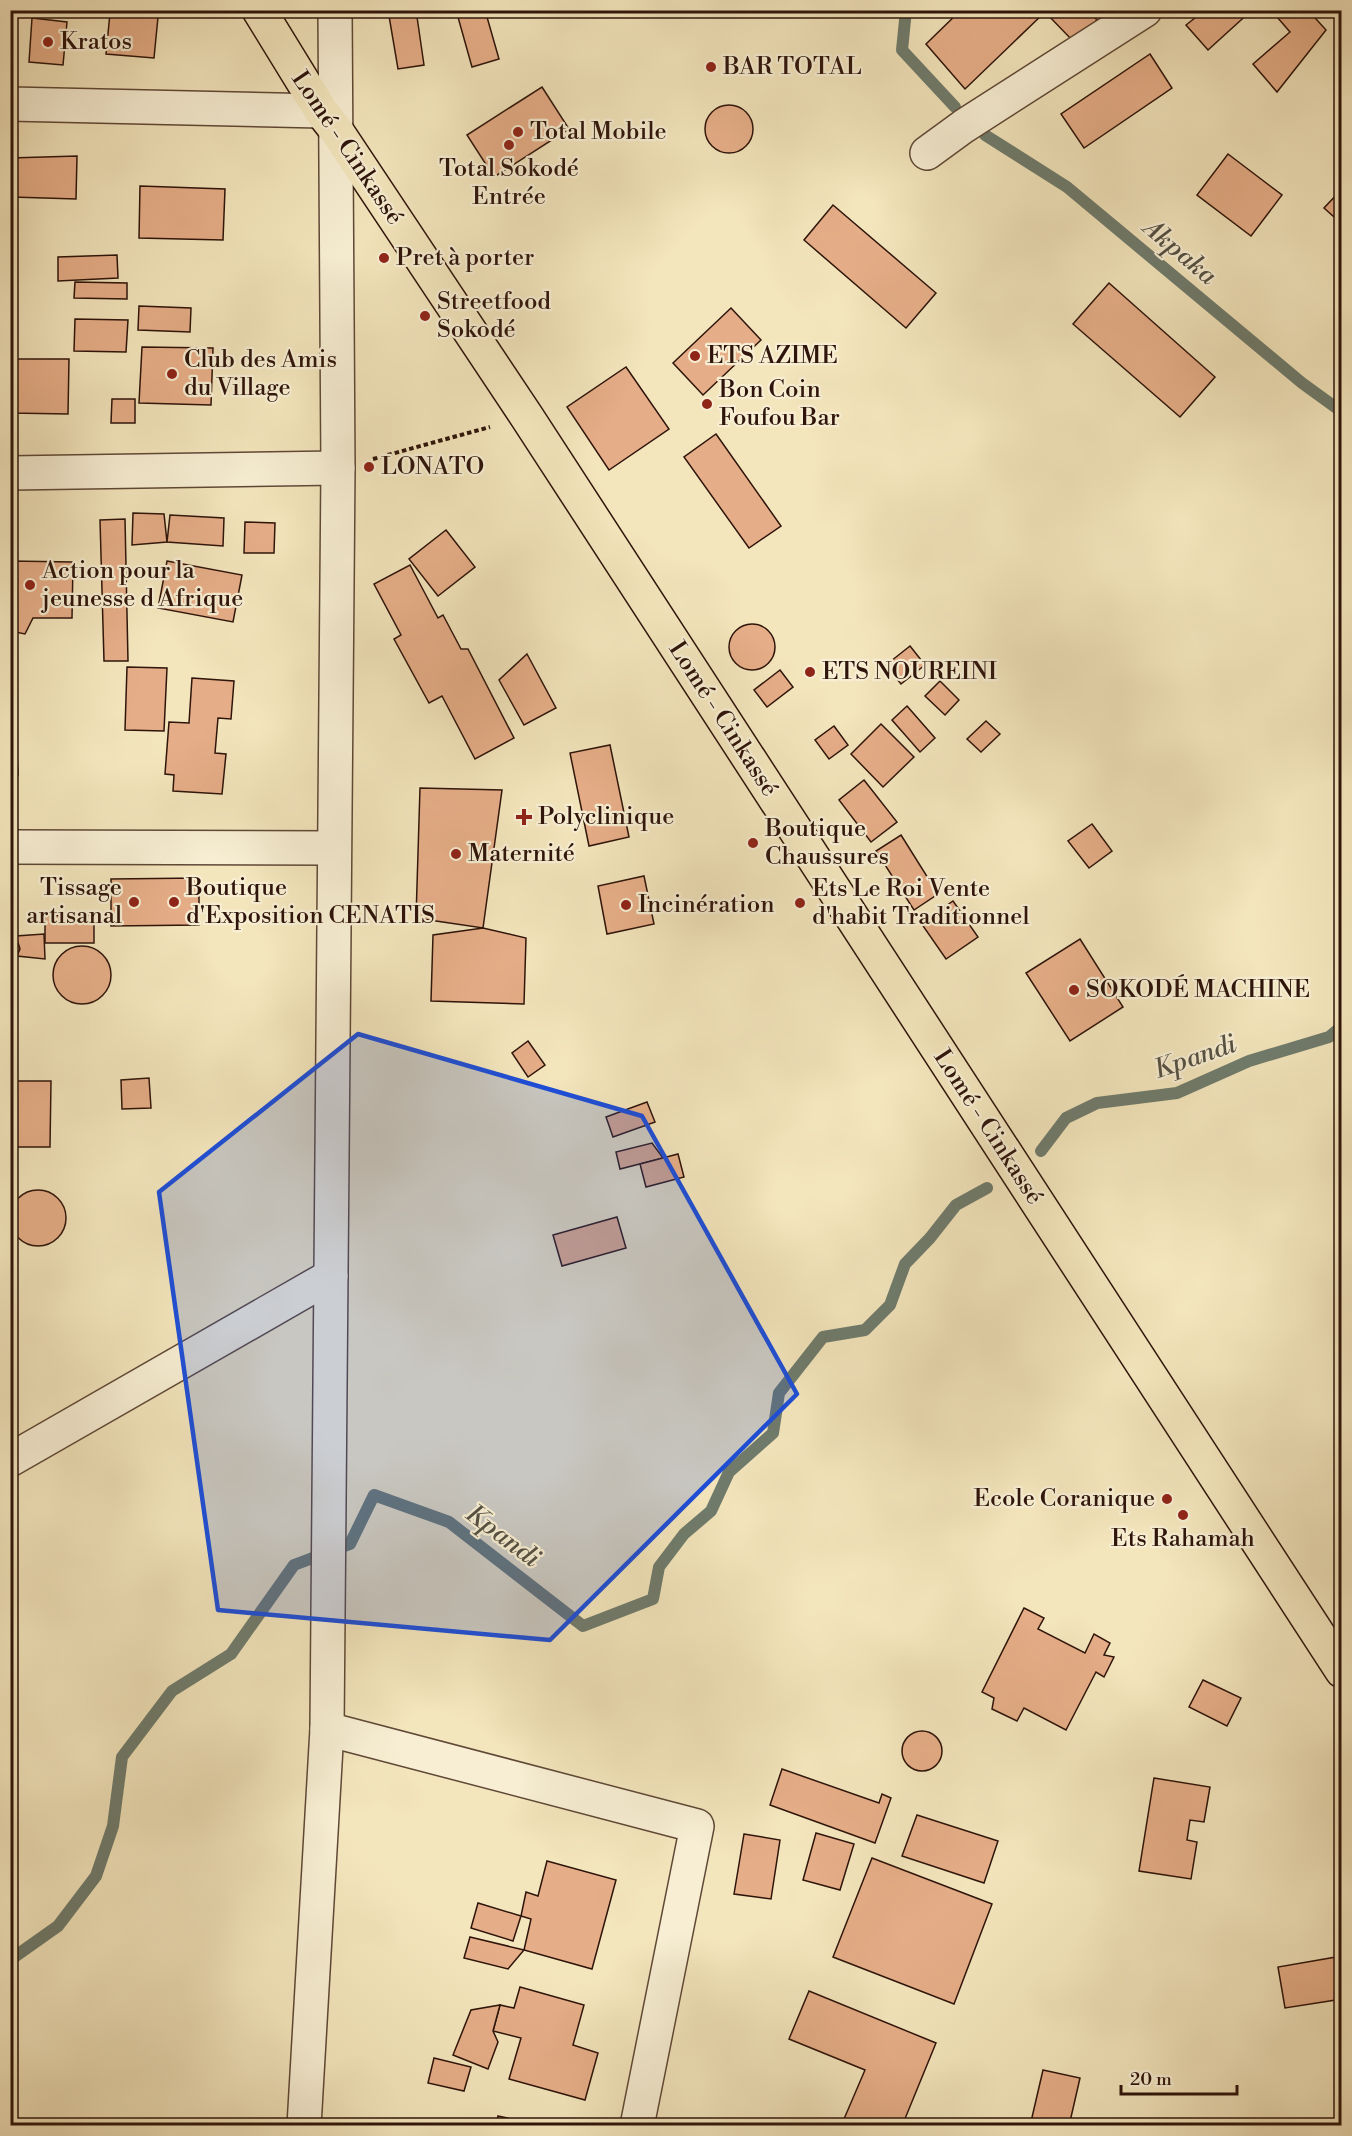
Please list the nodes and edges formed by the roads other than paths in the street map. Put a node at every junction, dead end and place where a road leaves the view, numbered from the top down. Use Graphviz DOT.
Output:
graph roads {
  1 [pos="259,10"];
  2 [pos="335,10"];
  3 [pos="1145,10"];
  4 [pos="10,104"];
  5 [pos="328,121"];
  6 [pos="927,153"];
  7 [pos="338,468"];
  8 [pos="10,473"];
  9 [pos="10,847"];
  10 [pos="334,848"];
  11 [pos="331,1276"];
  12 [pos="10,1460"];
  13 [pos="1341,1671"];
  14 [pos="327,1729"];
  15 [pos="304,2126"];
  16 [pos="637,2126"];
  1 -- 5 [label="highway, Lomé - Cinkassé"];
  2 -- 5 [label="street"];
  3 -- 6 [label="street"];
  4 -- 5 [label="street"];
  5 -- 7 [label="street"];
  5 -- 13 [label="highway, Lomé - Cinkassé"];
  7 -- 8 [label="street"];
  7 -- 10 [label="street"];
  9 -- 10 [label="street"];
  10 -- 11 [label="street"];
  11 -- 12 [label="street"];
  11 -- 14 [label="street"];
  14 -- 15 [label="street"];
  14 -- 16 [label="street"];
}
